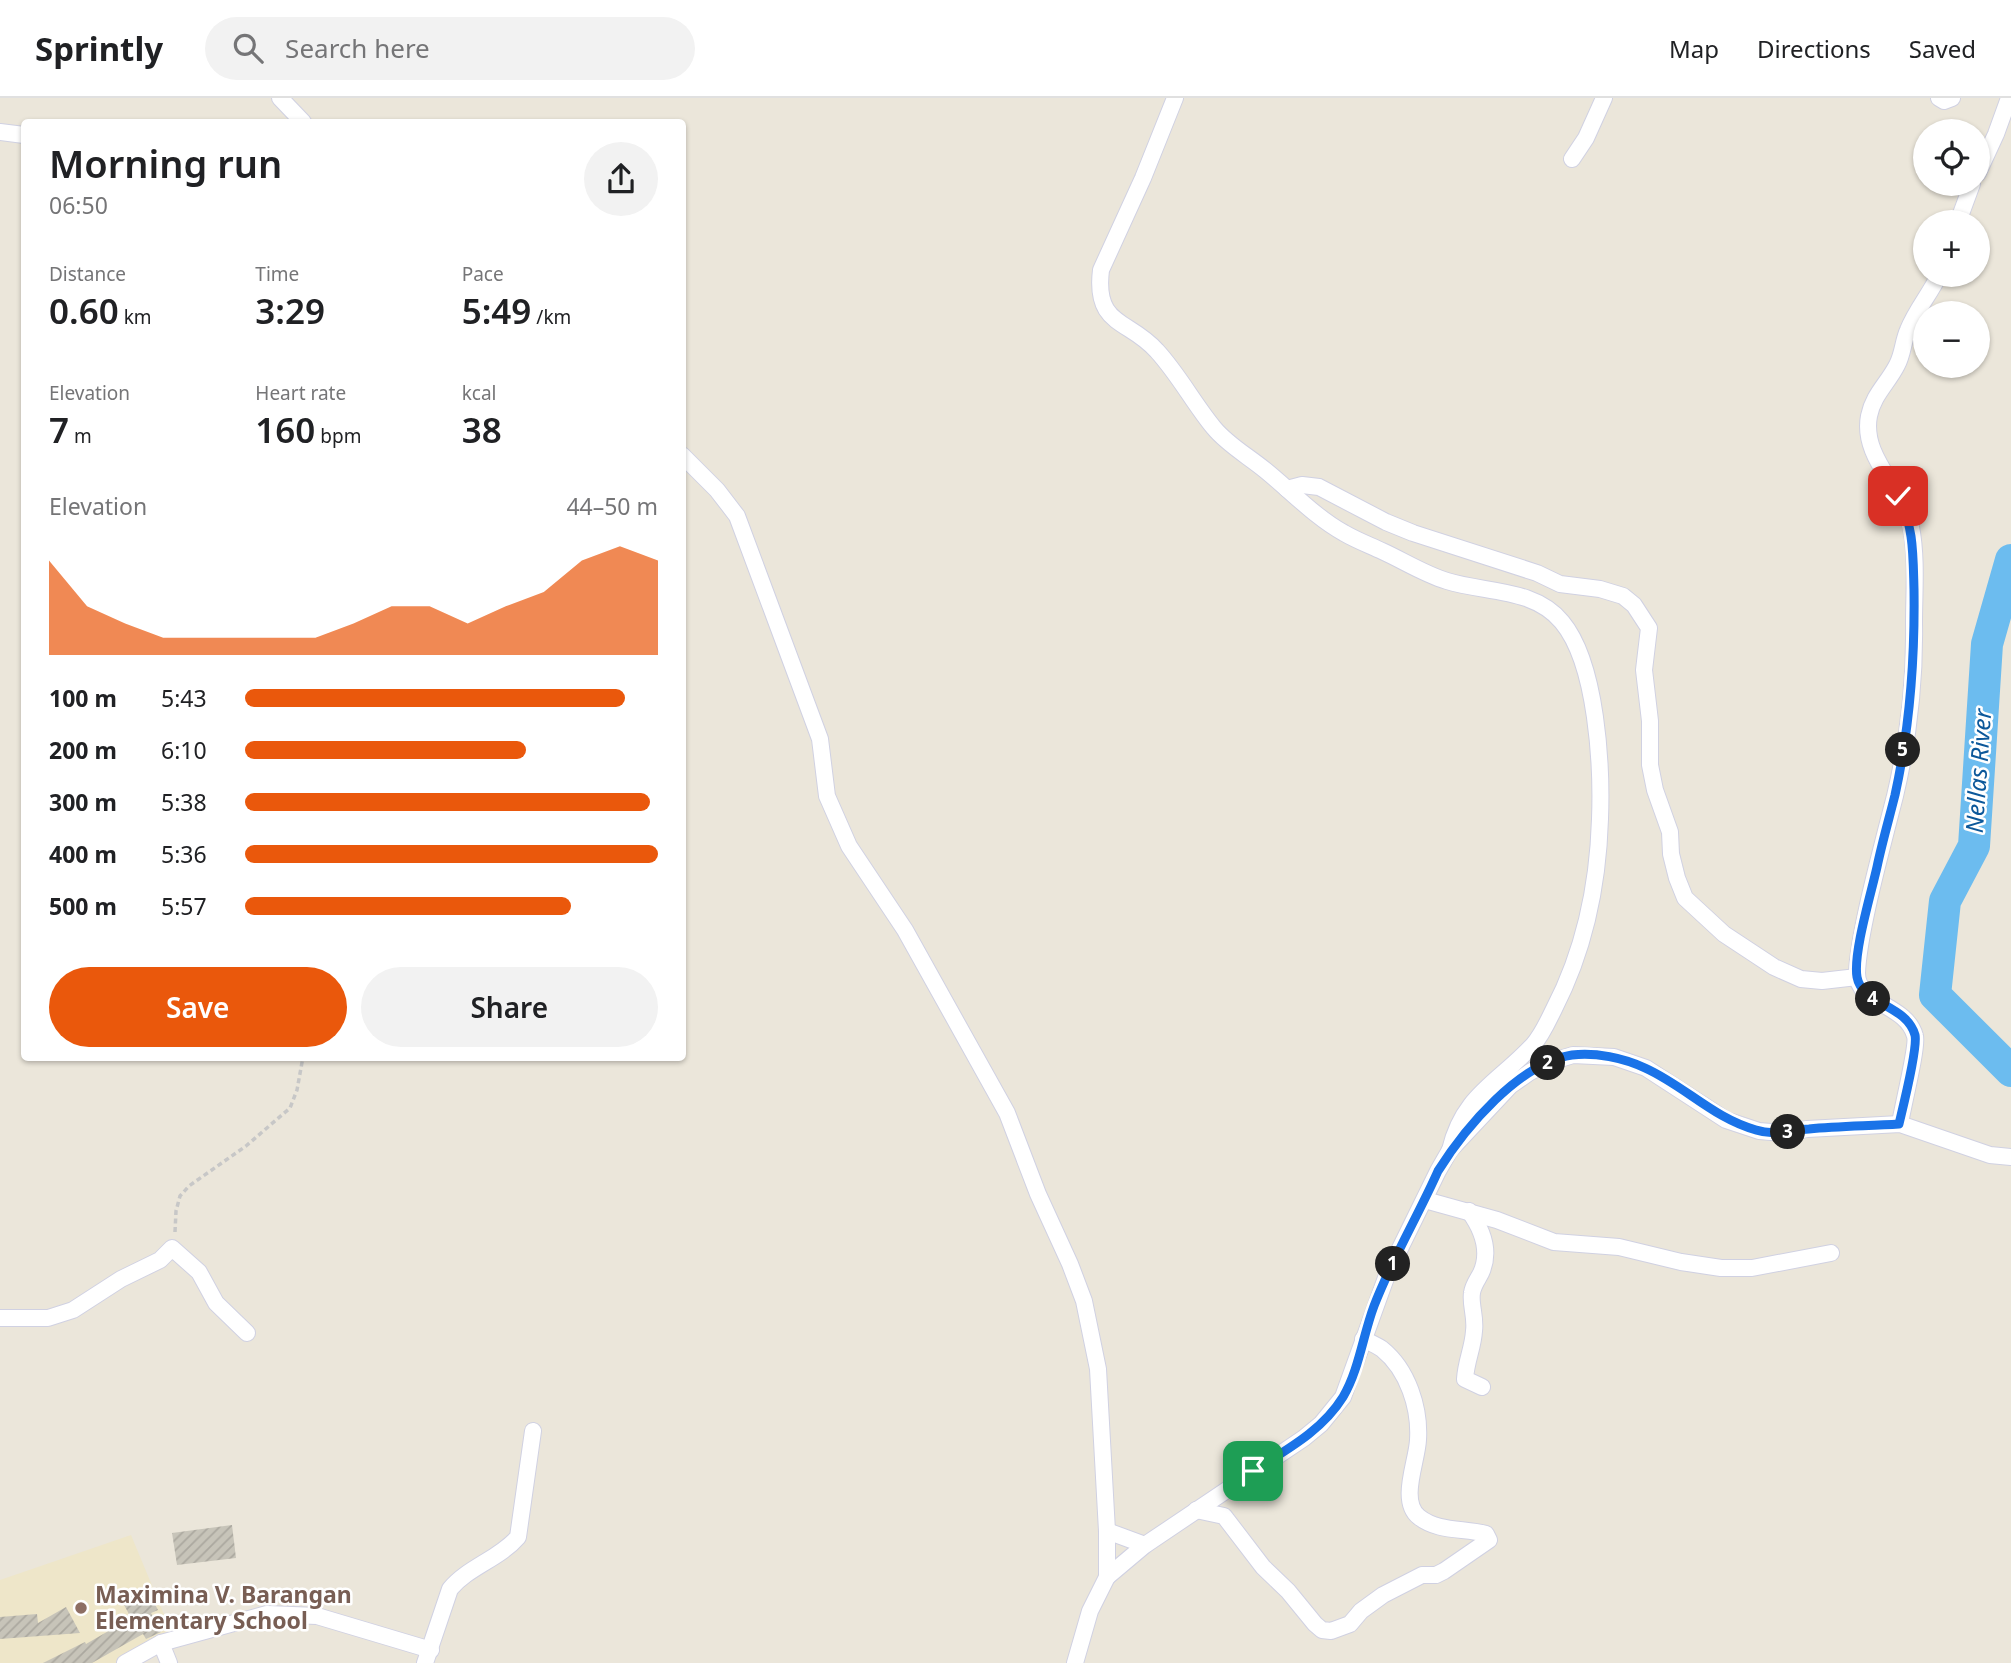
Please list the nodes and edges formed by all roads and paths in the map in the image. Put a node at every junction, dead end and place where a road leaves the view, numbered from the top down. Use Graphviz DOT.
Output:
graph roads {
  1 [pos="280,98"];
  2 [pos="1174,98"];
  3 [pos="1604,98"];
  4 [pos="1939,98"];
  5 [pos="1952,98"];
  6 [pos="2009,98"];
  7 [pos="300,119"];
  8 [pos="0,132"];
  9 [pos="21,135"];
  10 [pos="1990,147"];
  11 [pos="1572,159"];
  12 [pos="1932,287"];
  13 [pos="686,459"];
  14 [pos="1287,489"];
  15 [pos="1857,977"];
  16 [pos="302,1061"];
  17 [pos="1474,1112"];
  18 [pos="1899,1124"];
  19 [pos="2011,1157"];
  20 [pos="1425,1200"];
  21 [pos="1469,1212"];
  22 [pos="173,1248"];
  23 [pos="1831,1253"];
  24 [pos="0,1318"];
  25 [pos="247,1333"];
  26 [pos="1363,1339"];
  27 [pos="1482,1387"];
  28 [pos="533,1431"];
  29 [pos="1196,1510"];
  30 [pos="1107,1531"];
  31 [pos="1145,1545"];
  32 [pos="1107,1577"];
  33 [pos="161,1643"];
  34 [pos="428,1656"];
  35 [pos="125,1663"];
  36 [pos="169,1663"];
  37 [pos="1074,1663"];
  1 -- 7 [label="street"];
  2 -- 14 [label="street"];
  3 -- 11 [label="street"];
  4 -- 5 [label="street"];
  6 -- 10 [label="street"];
  8 -- 9 [label="street"];
  12 -- 15 [label="street"];
  13 -- 30 [label="street"];
  14 -- 15 [label="street"];
  14 -- 17 [label="street"];
  15 -- 18 [label="street"];
  16 -- 22 [label="path"];
  17 -- 18 [label="street"];
  17 -- 20 [label="street"];
  18 -- 19 [label="street"];
  20 -- 21 [label="street"];
  20 -- 26 [label="street"];
  21 -- 23 [label="street"];
  21 -- 27 [label="street"];
  22 -- 24 [label="street"];
  22 -- 25 [label="street"];
  26 -- 29 [label="street"];
  26 -- 29 [label="street"];
  28 -- 34 [label="street"];
  29 -- 31 [label="street"];
  30 -- 31 [label="street"];
  30 -- 32 [label="street"];
  31 -- 32 [label="street"];
  32 -- 37 [label="street"];
  33 -- 34 [label="street"];
  33 -- 35 [label="street"];
  33 -- 36 [label="street"];
}
